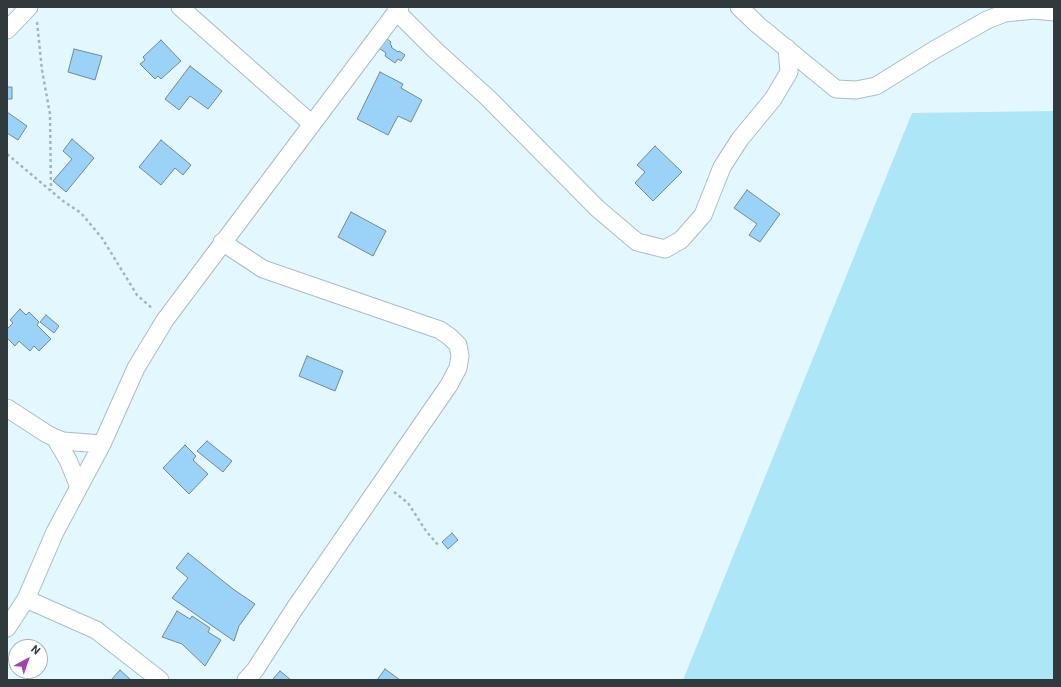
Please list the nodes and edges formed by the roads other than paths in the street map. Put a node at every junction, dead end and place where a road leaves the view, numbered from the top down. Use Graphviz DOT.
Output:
graph roads {
  1 [pos="180,7"];
  2 [pos="739,7"];
  3 [pos="398,9"];
  4 [pos="33,11"];
  5 [pos="1054,12"];
  6 [pos="7,30"];
  7 [pos="787,48"];
  8 [pos="312,124"];
  9 [pos="222,242"];
  10 [pos="7,408"];
  11 [pos="55,438"];
  12 [pos="102,444"];
  13 [pos="79,487"];
  14 [pos="26,599"];
  15 [pos="7,628"];
  16 [pos="160,680"];
  17 [pos="246,680"];
  1 -- 8 [label="street"];
  2 -- 7 [label="street"];
  3 -- 7 [label="street"];
  3 -- 8 [label="street"];
  4 -- 6 [label="street"];
  5 -- 7 [label="street"];
  8 -- 9 [label="street"];
  9 -- 12 [label="street"];
  9 -- 17 [label="street"];
  10 -- 11 [label="street"];
  11 -- 12 [label="street"];
  11 -- 13 [label="street"];
  12 -- 13 [label="street"];
  13 -- 14 [label="street"];
  14 -- 15 [label="street"];
  14 -- 16 [label="street"];
}
